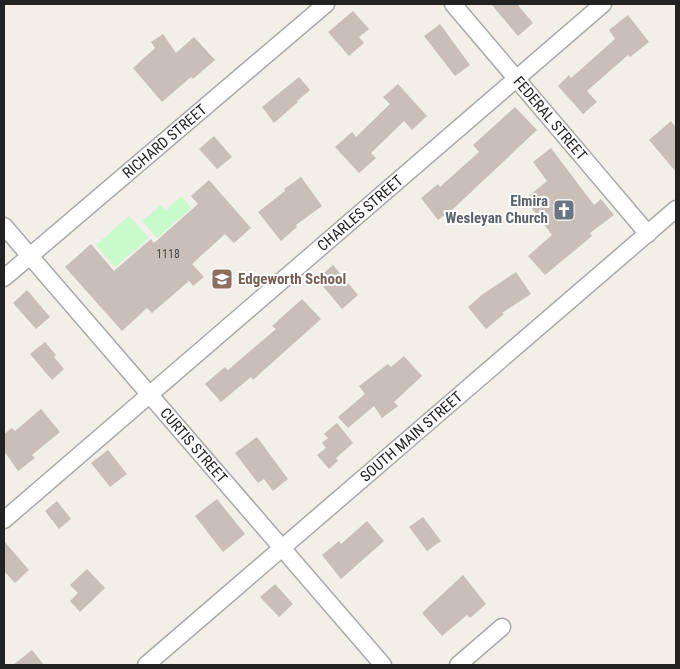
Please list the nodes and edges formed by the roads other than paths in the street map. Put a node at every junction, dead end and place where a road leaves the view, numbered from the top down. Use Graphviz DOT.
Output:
graph roads {
  1 [pos="326,4"];
  2 [pos="453,4"];
  3 [pos="603,4"];
  4 [pos="516,78"];
  5 [pos="676,209"];
  6 [pos="4,226"];
  7 [pos="648,234"];
  8 [pos="29,256"];
  9 [pos="4,278"];
  10 [pos="151,395"];
  11 [pos="4,520"];
  12 [pos="282,548"];
  13 [pos="502,627"];
  14 [pos="146,665"];
  15 [pos="383,665"];
  16 [pos="458,665"];
  1 -- 8 [label="street, RICHARD STREET"];
  2 -- 4 [label="street, FEDERAL STREET"];
  3 -- 4 [label="street, CHARLES STREET"];
  4 -- 7 [label="street, FEDERAL STREET"];
  4 -- 10 [label="street, CHARLES STREET"];
  5 -- 7 [label="street, SOUTH MAIN STREET"];
  6 -- 8 [label="street, CURTIS STREET"];
  7 -- 12 [label="street, SOUTH MAIN STREET"];
  8 -- 9 [label="street, RICHARD STREET"];
  8 -- 10 [label="street, CURTIS STREET"];
  10 -- 11 [label="street, CHARLES STREET"];
  10 -- 12 [label="street, CURTIS STREET"];
  12 -- 14 [label="street, SOUTH MAIN STREET"];
  12 -- 15 [label="street, CURTIS STREET"];
  13 -- 16 [label="street"];
}
